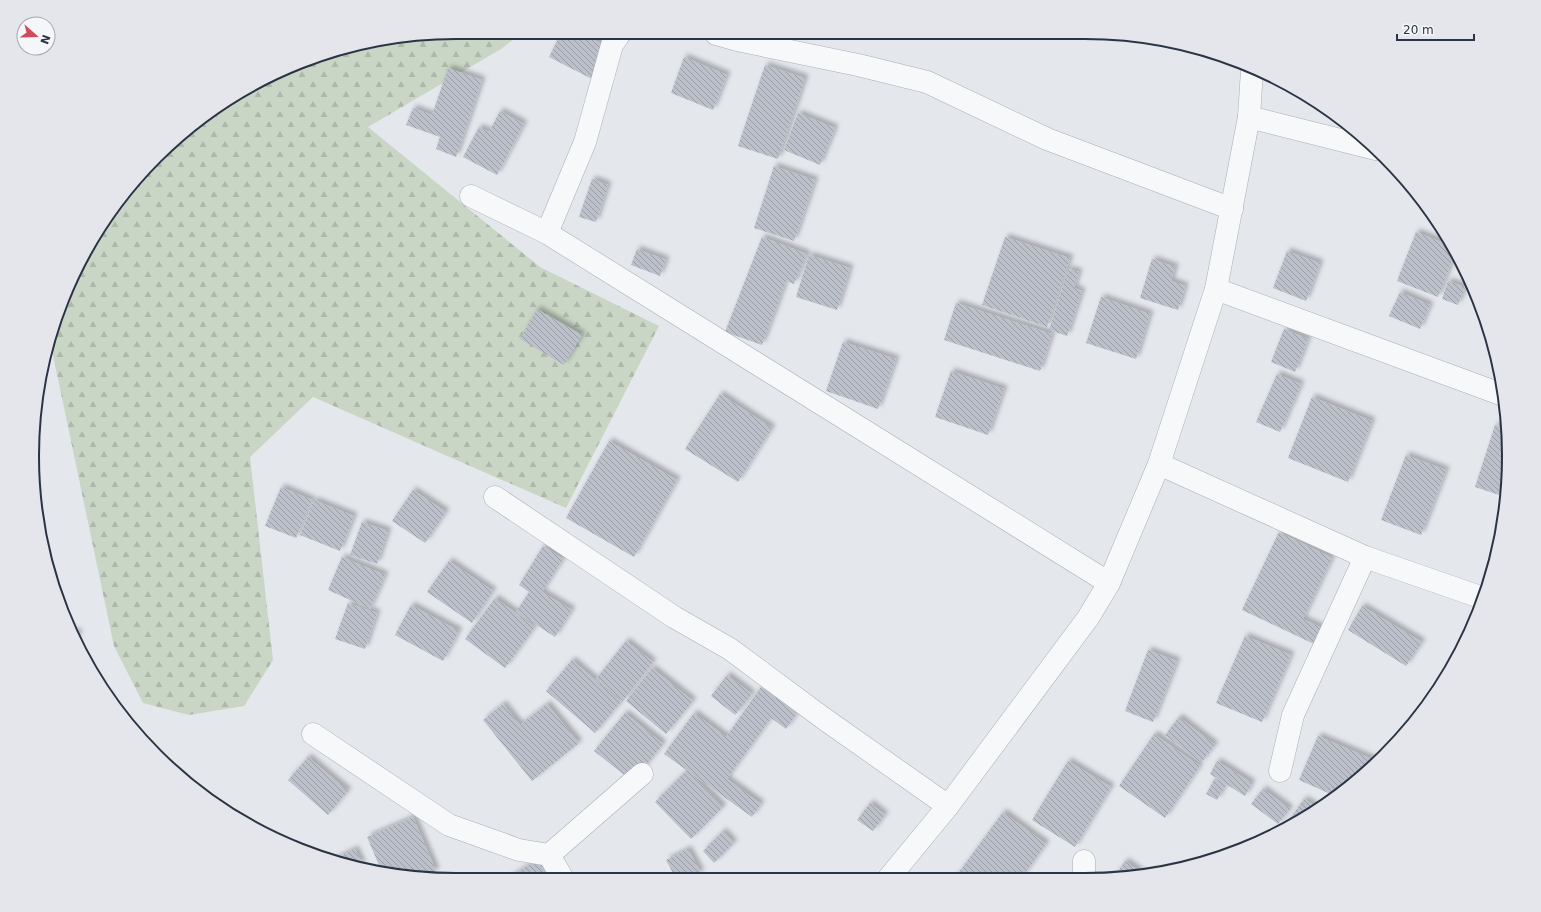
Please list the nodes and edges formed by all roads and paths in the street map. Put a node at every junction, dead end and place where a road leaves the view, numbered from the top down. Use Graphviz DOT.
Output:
graph roads {
  1 [pos="616,39"];
  2 [pos="734,39"];
  3 [pos="1252,74"];
  4 [pos="1249,117"];
  5 [pos="1364,146"];
  6 [pos="471,196"];
  7 [pos="1232,209"];
  8 [pos="547,233"];
  9 [pos="1216,289"];
  10 [pos="1497,394"];
  11 [pos="1160,464"];
  12 [pos="496,497"];
  13 [pos="1365,557"];
  14 [pos="1109,583"];
  15 [pos="1478,596"];
  16 [pos="313,734"];
  17 [pos="1280,771"];
  18 [pos="642,774"];
  19 [pos="948,806"];
  20 [pos="549,855"];
  21 [pos="560,873"];
  22 [pos="893,873"];
  1 -- 8 [label="street"];
  2 -- 7 [label="street"];
  3 -- 4 [label="street"];
  4 -- 5 [label="street"];
  4 -- 7 [label="street"];
  6 -- 8 [label="street"];
  7 -- 9 [label="street"];
  8 -- 14 [label="street"];
  9 -- 10 [label="street"];
  9 -- 11 [label="street"];
  11 -- 13 [label="street"];
  11 -- 14 [label="street"];
  12 -- 19 [label="street"];
  13 -- 15 [label="street"];
  13 -- 17 [label="street"];
  14 -- 19 [label="street"];
  16 -- 20 [label="street"];
  18 -- 20 [label="street"];
  19 -- 22 [label="street"];
  20 -- 21 [label="street"];
}
